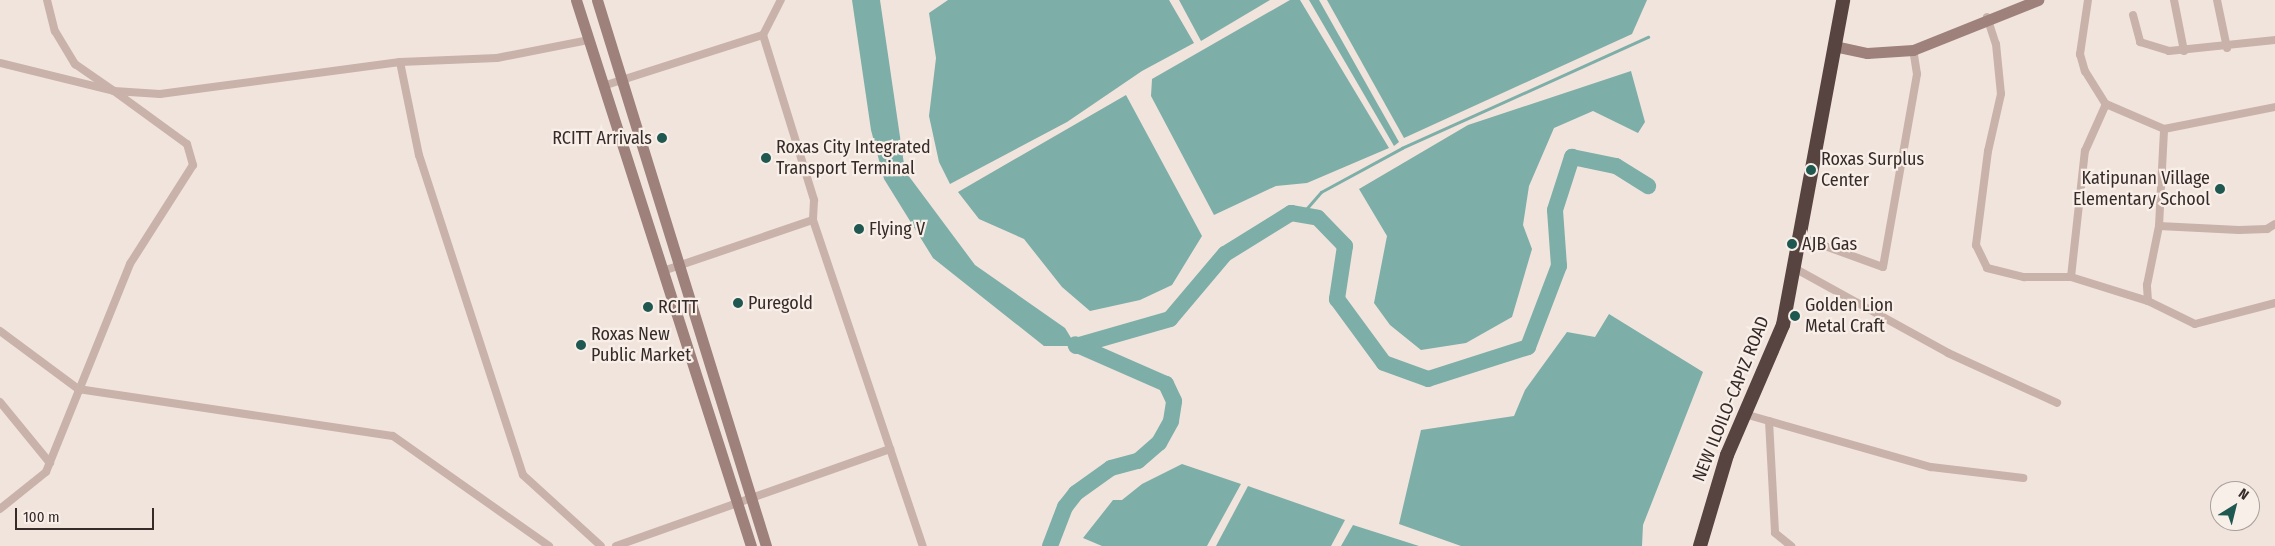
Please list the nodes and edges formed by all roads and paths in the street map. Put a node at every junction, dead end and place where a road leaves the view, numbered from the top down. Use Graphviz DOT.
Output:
graph roads {
  1 [pos="47,0"];
  2 [pos="576,0"];
  3 [pos="596,0"];
  4 [pos="781,0"];
  5 [pos="1843,0"];
  6 [pos="2038,0"];
  7 [pos="2088,0"];
  8 [pos="2174,0"];
  9 [pos="2217,0"];
  10 [pos="2133,15"];
  11 [pos="1987,17"];
  12 [pos="763,35"];
  13 [pos="589,40"];
  14 [pos="2275,40"];
  15 [pos="1834,46"];
  16 [pos="2227,48"];
  17 [pos="1913,50"];
  18 [pos="2184,51"];
  19 [pos="400,62"];
  20 [pos="0,63"];
  21 [pos="623,80"];
  22 [pos="603,86"];
  23 [pos="114,90"];
  24 [pos="2106,104"];
  25 [pos="2275,107"];
  26 [pos="2164,130"];
  27 [pos="813,220"];
  28 [pos="2275,224"];
  29 [pos="2159,226"];
  30 [pos="1800,237"];
  31 [pos="682,264"];
  32 [pos="663,270"];
  33 [pos="1796,270"];
  34 [pos="2071,277"];
  35 [pos="2148,301"];
  36 [pos="2275,303"];
  37 [pos="0,331"];
  38 [pos="78,389"];
  39 [pos="0,402"];
  40 [pos="2057,403"];
  41 [pos="7,411"];
  42 [pos="1748,415"];
  43 [pos="0,416"];
  44 [pos="1769,421"];
  45 [pos="890,449"];
  46 [pos="50,463"];
  47 [pos="2023,478"];
  48 [pos="0,498"];
  49 [pos="752,500"];
  50 [pos="738,505"];
  51 [pos="3,507"];
  52 [pos="549,546"];
  53 [pos="601,546"];
  54 [pos="616,546"];
  55 [pos="752,546"];
  56 [pos="766,546"];
  57 [pos="923,546"];
  58 [pos="1700,546"];
  59 [pos="1791,546"];
  1 -- 23 [label="street"];
  2 -- 13 [label="street"];
  3 -- 21 [label="street"];
  4 -- 12 [label="street"];
  5 -- 15 [label="highway, NEW ILOILO-CAPIZ ROAD"];
  6 -- 11 [label="street"];
  7 -- 24 [label="street"];
  8 -- 18 [label="street"];
  9 -- 16 [label="street"];
  10 -- 18 [label="street"];
  11 -- 17 [label="street"];
  11 -- 34 [label="street"];
  12 -- 21 [label="street"];
  12 -- 27 [label="street"];
  13 -- 19 [label="street"];
  13 -- 22 [label="street"];
  14 -- 16 [label="street"];
  15 -- 17 [label="street"];
  15 -- 30 [label="highway, NEW ILOILO-CAPIZ ROAD"];
  16 -- 18 [label="street"];
  17 -- 30 [label="street"];
  19 -- 23 [label="street"];
  19 -- 53 [label="street"];
  20 -- 23 [label="street"];
  21 -- 22 [label="street"];
  21 -- 31 [label="street"];
  22 -- 32 [label="street"];
  23 -- 38 [label="street"];
  24 -- 26 [label="street"];
  24 -- 34 [label="street"];
  25 -- 26 [label="street"];
  26 -- 29 [label="street"];
  27 -- 31 [label="street"];
  27 -- 45 [label="street"];
  28 -- 29 [label="street"];
  29 -- 35 [label="street"];
  30 -- 33 [label="highway, NEW ILOILO-CAPIZ ROAD"];
  31 -- 32 [label="street"];
  31 -- 49 [label="street"];
  32 -- 50 [label="street"];
  33 -- 40 [label="street"];
  33 -- 42 [label="highway, NEW ILOILO-CAPIZ ROAD"];
  34 -- 35 [label="street"];
  35 -- 36 [label="street"];
  37 -- 38 [label="street"];
  38 -- 46 [label="street"];
  38 -- 52 [label="street"];
  39 -- 41 [label="street"];
  41 -- 43 [label="street"];
  41 -- 46 [label="street"];
  42 -- 44 [label="street"];
  42 -- 58 [label="highway, NEW ILOILO-CAPIZ ROAD"];
  44 -- 47 [label="street"];
  44 -- 59 [label="street"];
  45 -- 49 [label="street"];
  45 -- 57 [label="street"];
  46 -- 51 [label="street"];
  48 -- 51 [label="street"];
  49 -- 50 [label="street"];
  49 -- 56 [label="street"];
  50 -- 54 [label="street"];
  50 -- 55 [label="street"];
}
